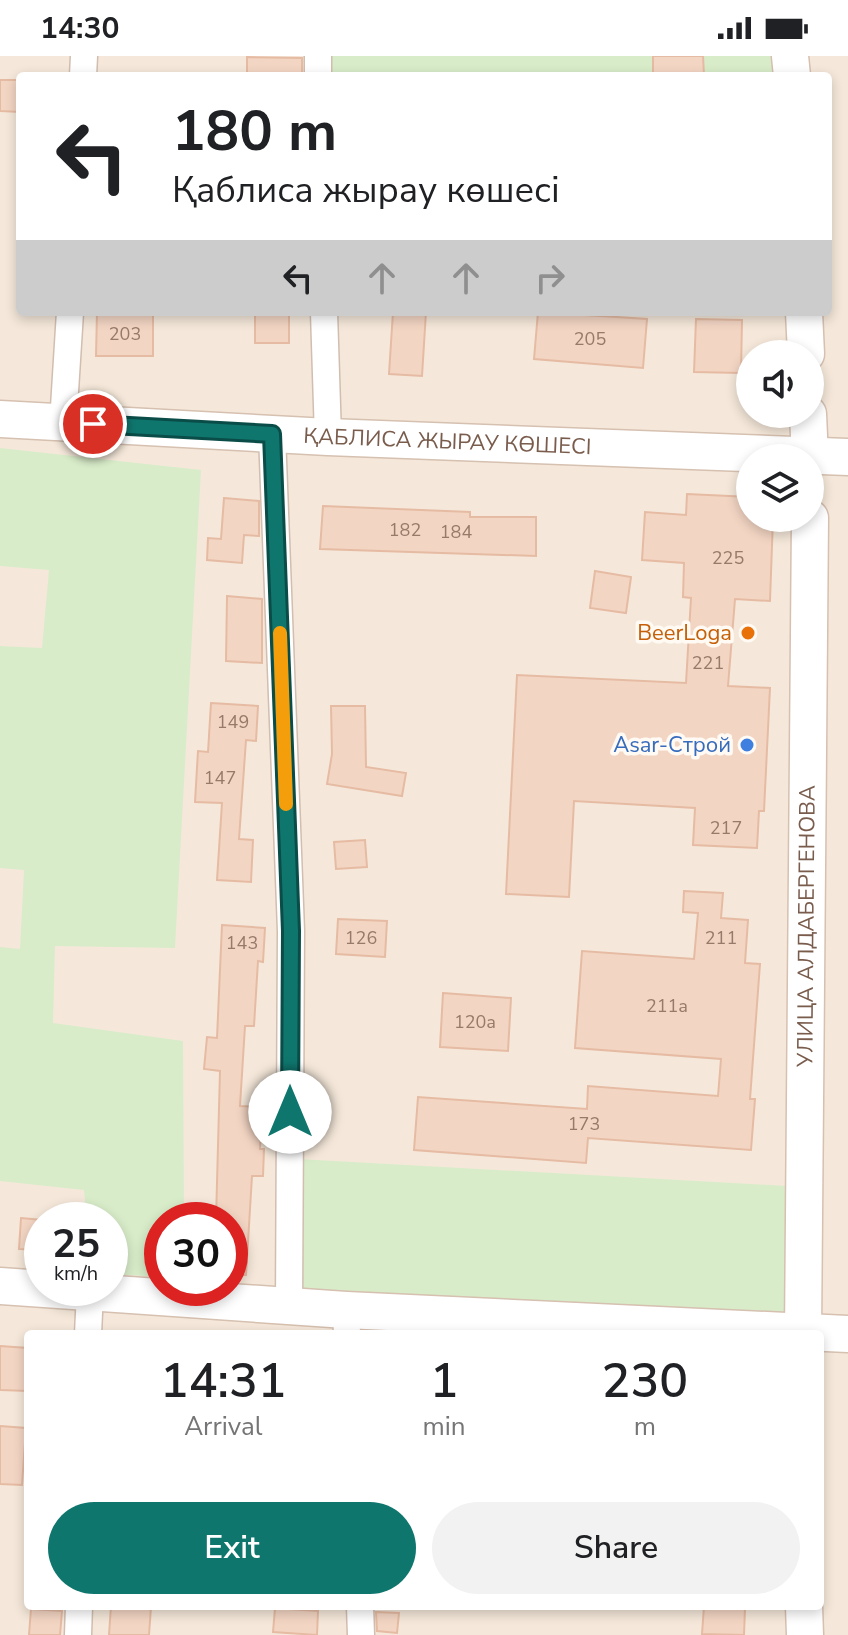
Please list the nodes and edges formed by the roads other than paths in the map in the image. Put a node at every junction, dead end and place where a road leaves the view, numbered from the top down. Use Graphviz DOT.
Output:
graph roads {
  1 [pos="70,316"];
  2 [pos="324,316"];
  3 [pos="804,316"];
  4 [pos="805,340"];
  5 [pos="0,419"];
  6 [pos="63,423"];
  7 [pos="272,434"];
  8 [pos="328,437"];
  9 [pos="736,453"];
  10 [pos="824,456"];
  11 [pos="848,457"];
  12 [pos="810,532"];
  13 [pos="0,1286"];
  14 [pos="24,1288"];
  15 [pos="128,1295"];
  16 [pos="89,1306"];
  17 [pos="289,1306"];
  18 [pos="347,1322"];
  19 [pos="88,1330"];
  20 [pos="712,1330"];
  21 [pos="803,1330"];
  22 [pos="824,1333"];
  23 [pos="848,1334"];
  24 [pos="79,1610"];
  25 [pos="360,1610"];
  26 [pos="804,1610"];
  27 [pos="78,1635"];
  28 [pos="361,1635"];
  29 [pos="805,1635"];
  1 -- 6 [label="street"];
  2 -- 8 [label="street"];
  3 -- 4 [label="street"];
  5 -- 6 [label="street, ҚАБЛИСА ЖЫРАУ КӨШЕСІ"];
  6 -- 7 [label="street, ҚАБЛИСА ЖЫРАУ КӨШЕСІ"];
  7 -- 8 [label="street, ҚАБЛИСА ЖЫРАУ КӨШЕСІ"];
  7 -- 17 [label="street"];
  8 -- 9 [label="street, ҚАБЛИСА ЖЫРАУ КӨШЕСІ"];
  10 -- 11 [label="street, ҚАБЛИСА ЖЫРАУ КӨШЕСІ"];
  12 -- 21 [label="street, УЛИЦА АЛДАБЕРГЕНОВА"];
  13 -- 14 [label="street"];
  15 -- 17 [label="street"];
  16 -- 19 [label="street"];
  17 -- 18 [label="street"];
  18 -- 20 [label="street"];
  22 -- 23 [label="street"];
  24 -- 27 [label="street"];
  25 -- 28 [label="street"];
  26 -- 29 [label="street"];
}
